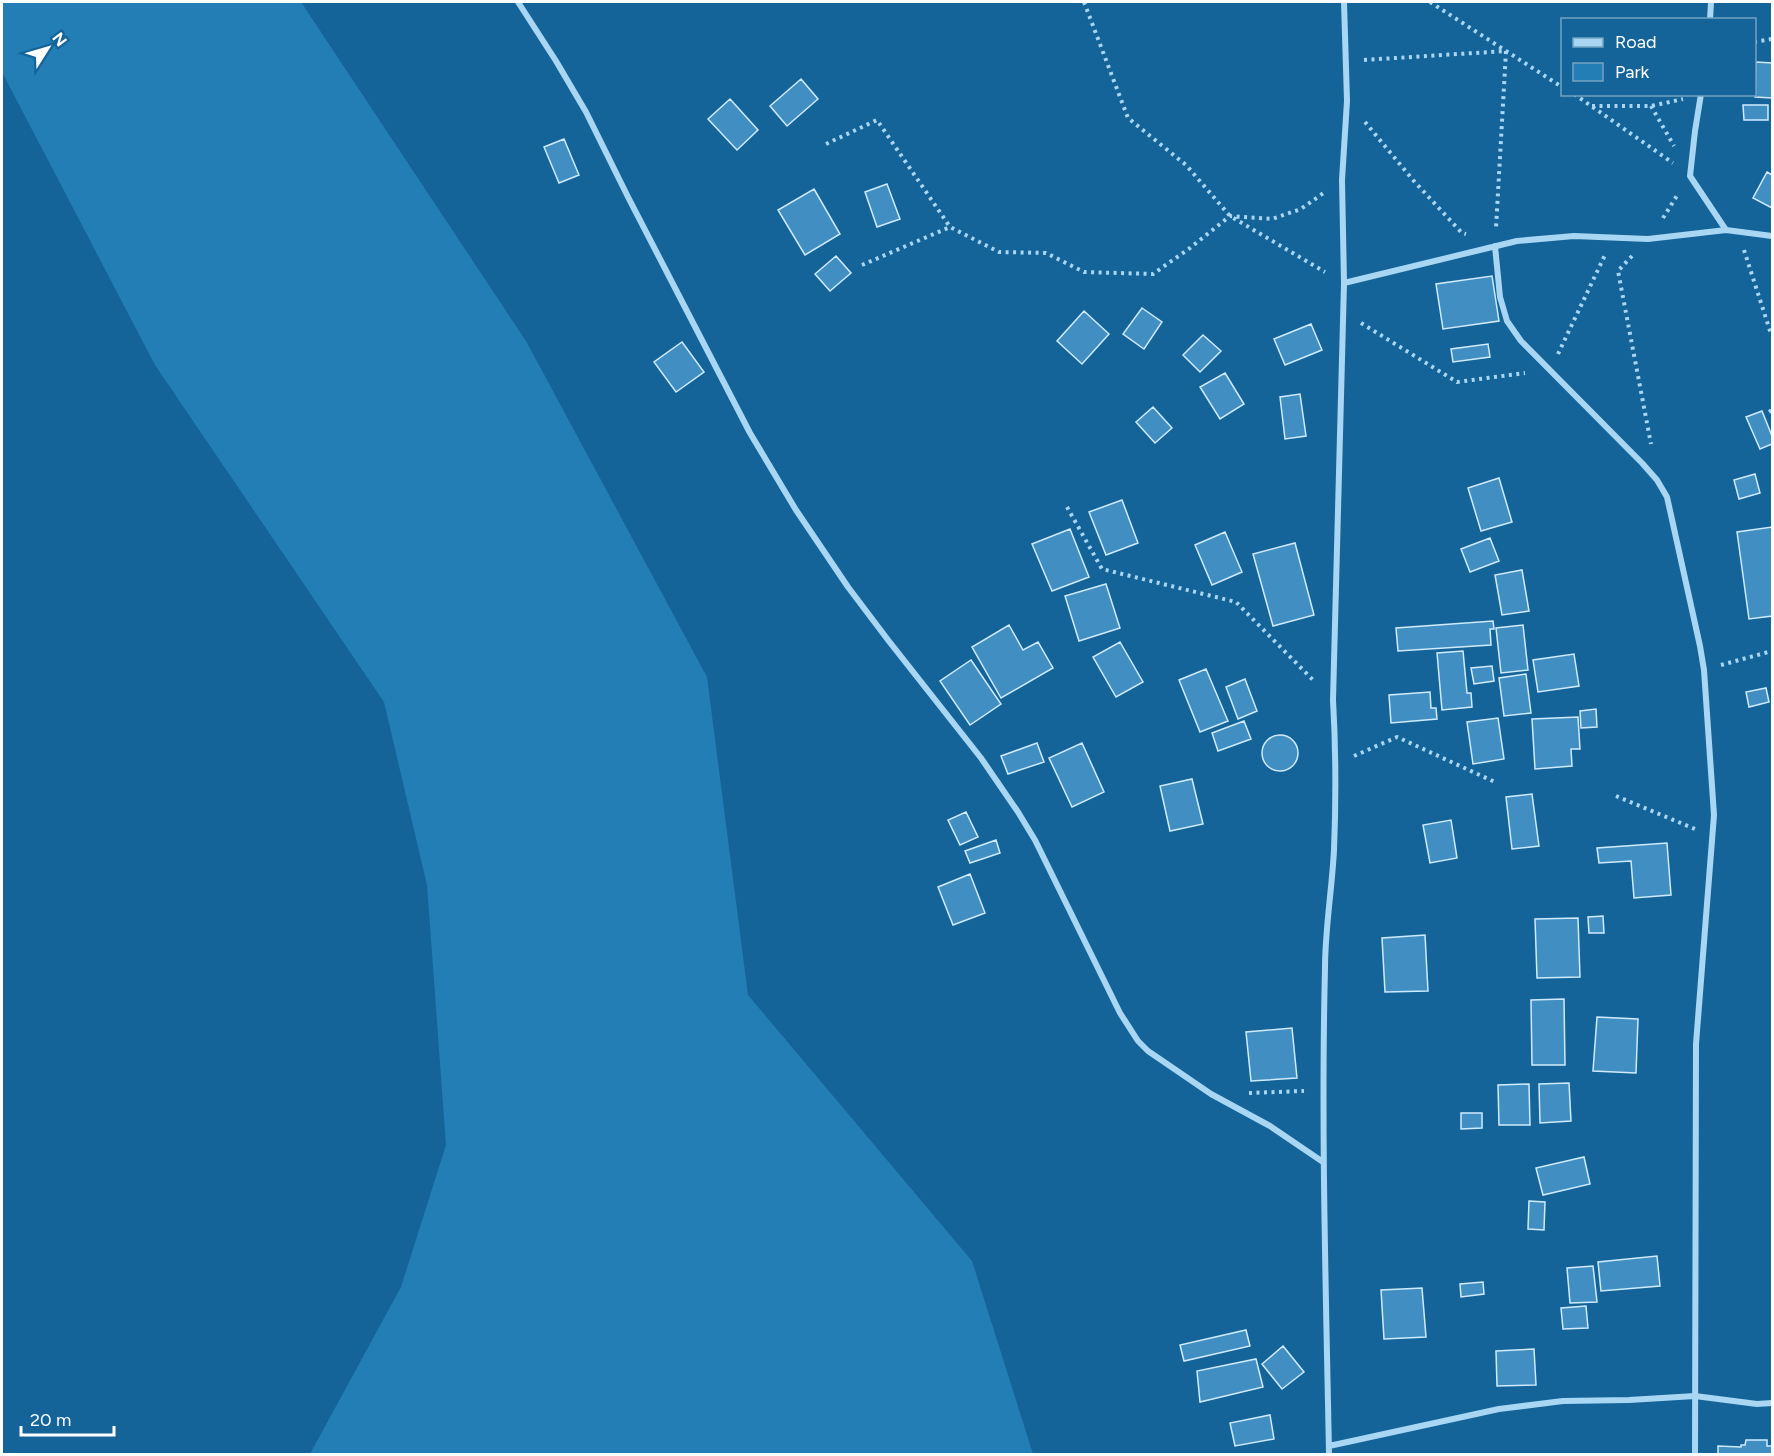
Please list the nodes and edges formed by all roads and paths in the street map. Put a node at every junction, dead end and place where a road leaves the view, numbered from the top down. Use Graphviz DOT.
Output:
graph roads {
  1 [pos="518,2"];
  2 [pos="1084,2"];
  3 [pos="1344,2"];
  4 [pos="1430,2"];
  5 [pos="1711,2"];
  6 [pos="1710,18"];
  7 [pos="1773,39"];
  8 [pos="1756,42"];
  9 [pos="1506,51"];
  10 [pos="1345,61"];
  11 [pos="1561,86"];
  12 [pos="1577,96"];
  13 [pos="1696,96"];
  14 [pos="1701,96"];
  15 [pos="1347,101"];
  16 [pos="1592,106"];
  17 [pos="1651,106"];
  18 [pos="826,144"];
  19 [pos="1690,176"];
  20 [pos="1342,180"];
  21 [pos="1230,216"];
  22 [pos="950,227"];
  23 [pos="1726,230"];
  24 [pos="1738,232"];
  25 [pos="1773,236"];
  26 [pos="1613,238"];
  27 [pos="1648,239"];
  28 [pos="1496,246"];
  29 [pos="862,265"];
  30 [pos="1344,283"];
  31 [pos="1343,312"];
  32 [pos="1773,335"];
  33 [pos="1550,370"];
  34 [pos="1651,445"];
  35 [pos="1067,507"];
  36 [pos="1773,651"];
  37 [pos="1704,670"];
  38 [pos="1333,700"];
  39 [pos="1336,764"];
  40 [pos="1495,782"];
  41 [pos="1616,796"];
  42 [pos="1712,836"];
  43 [pos="1323,1091"];
  44 [pos="1211,1094"];
  45 [pos="1323,1162"];
  46 [pos="1695,1396"];
  47 [pos="1773,1403"];
  48 [pos="1329,1446"];
  49 [pos="1329,1455"];
  50 [pos="1695,1455"];
  1 -- 44 [label="street"];
  2 -- 21 [label="path"];
  3 -- 10 [label="street"];
  4 -- 9 [label="path"];
  5 -- 6 [label="street"];
  7 -- 8 [label="path"];
  9 -- 10 [label="path"];
  9 -- 11 [label="path"];
  9 -- 28 [label="path"];
  10 -- 15 [label="street"];
  12 -- 16 [label="path"];
  13 -- 17 [label="path"];
  14 -- 19 [label="street"];
  15 -- 20 [label="street"];
  15 -- 28 [label="path"];
  16 -- 17 [label="path"];
  16 -- 19 [label="path"];
  17 -- 19 [label="path"];
  18 -- 22 [label="path"];
  19 -- 23 [label="street"];
  19 -- 27 [label="path"];
  20 -- 21 [label="path"];
  20 -- 30 [label="street"];
  21 -- 22 [label="path"];
  21 -- 30 [label="path"];
  22 -- 29 [label="path"];
  23 -- 24 [label="street"];
  23 -- 27 [label="street"];
  24 -- 25 [label="street"];
  24 -- 32 [label="path"];
  26 -- 27 [label="street"];
  26 -- 28 [label="street"];
  26 -- 33 [label="path"];
  27 -- 34 [label="path"];
  28 -- 30 [label="street"];
  28 -- 33 [label="street"];
  30 -- 31 [label="street"];
  31 -- 33 [label="path"];
  31 -- 38 [label="street"];
  33 -- 37 [label="street"];
  35 -- 38 [label="path"];
  36 -- 37 [label="path"];
  37 -- 42 [label="street"];
  38 -- 39 [label="street"];
  39 -- 40 [label="path"];
  39 -- 43 [label="street"];
  41 -- 42 [label="path"];
  42 -- 46 [label="street"];
  43 -- 44 [label="path"];
  43 -- 45 [label="street"];
  44 -- 45 [label="street"];
  45 -- 48 [label="street"];
  46 -- 47 [label="street"];
  46 -- 48 [label="street"];
  46 -- 50 [label="street"];
  48 -- 49 [label="street"];
}
